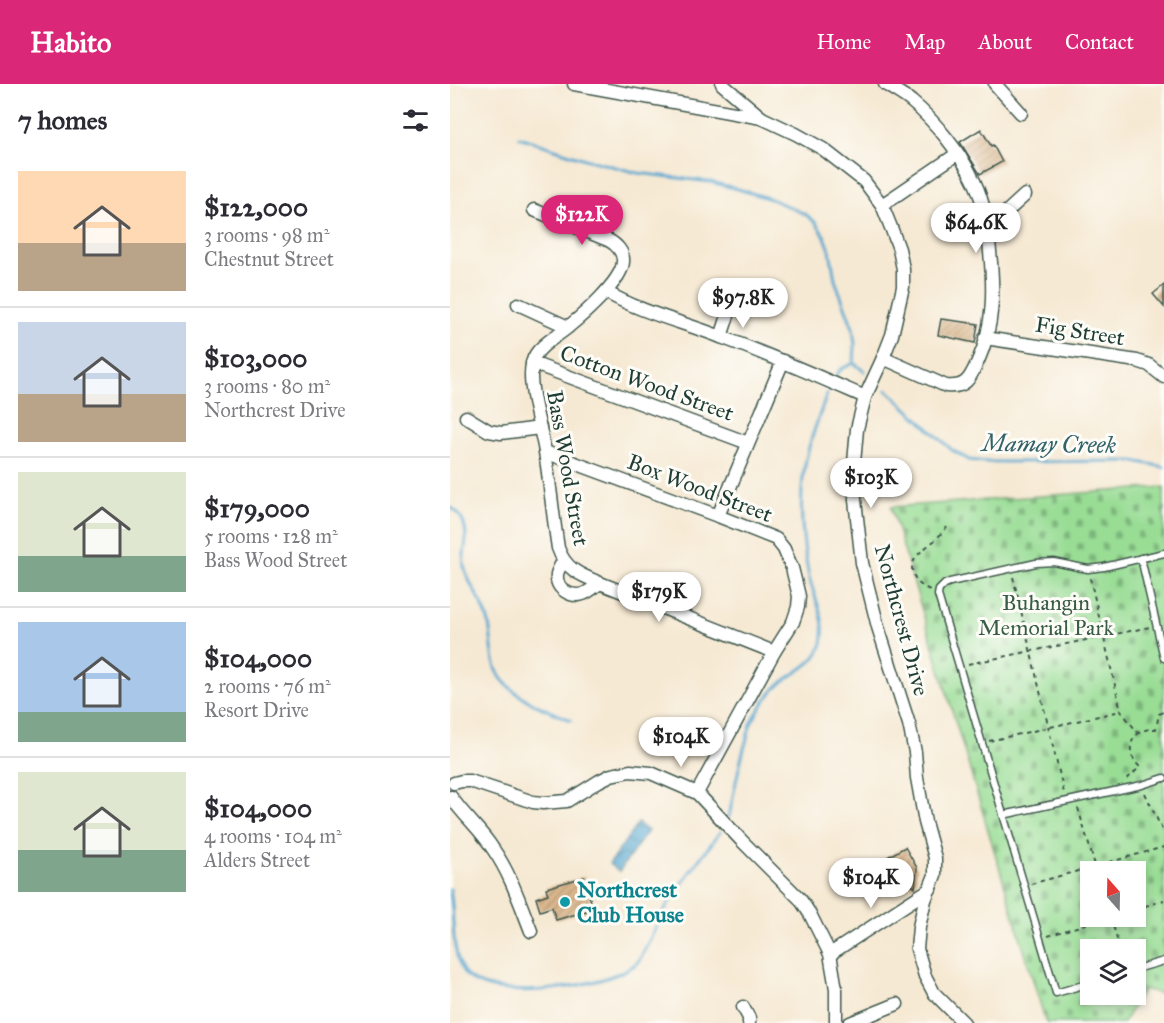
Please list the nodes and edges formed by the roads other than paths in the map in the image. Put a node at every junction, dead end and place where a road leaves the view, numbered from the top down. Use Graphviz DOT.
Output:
graph roads {
  1 [pos="574,84"];
  2 [pos="722,84"];
  3 [pos="885,84"];
  4 [pos="995,84"];
  5 [pos="1021,113"];
  6 [pos="762,118"];
  7 [pos="957,154"];
  8 [pos="1025,195"];
  9 [pos="882,205"];
  10 [pos="534,210"];
  11 [pos="988,229"];
  12 [pos="737,288"];
  13 [pos="606,292"];
  14 [pos="518,304"];
  15 [pos="568,327"];
  16 [pos="721,337"];
  17 [pos="985,338"];
  18 [pos="883,358"];
  19 [pos="783,361"];
  20 [pos="532,363"];
  21 [pos="1164,377"];
  22 [pos="865,397"];
  23 [pos="466,417"];
  24 [pos="540,428"];
  25 [pos="748,443"];
  26 [pos="545,452"];
  27 [pos="718,516"];
  28 [pos="1164,552"];
  29 [pos="1141,558"];
  30 [pos="563,561"];
  31 [pos="600,583"];
  32 [pos="774,652"];
  33 [pos="1164,658"];
  34 [pos="1164,778"];
  35 [pos="452,781"];
  36 [pos="697,792"];
  37 [pos="451,797"];
  38 [pos="1003,815"];
  39 [pos="930,889"];
  40 [pos="531,931"];
  41 [pos="830,954"];
  42 [pos="1164,961"];
  43 [pos="1146,966"];
  44 [pos="1080,986"];
  45 [pos="897,1004"];
  46 [pos="743,1007"];
  47 [pos="749,1023"];
  48 [pos="836,1023"];
  49 [pos="850,1023"];
  50 [pos="964,1023"];
  1 -- 6 [label="street"];
  2 -- 6 [label="street, Northcrest Drive"];
  3 -- 7 [label="street"];
  4 -- 5 [label="street"];
  6 -- 9 [label="street, Northcrest Drive"];
  7 -- 9 [label="street"];
  7 -- 11 [label="street"];
  8 -- 11 [label="street"];
  9 -- 18 [label="street, Northcrest Drive"];
  10 -- 13 [label="street, Bass Wood Street"];
  11 -- 17 [label="street"];
  12 -- 16 [label="street"];
  13 -- 15 [label="street, Bass Wood Street"];
  13 -- 16 [label="street"];
  14 -- 15 [label="street"];
  15 -- 20 [label="street, Bass Wood Street"];
  16 -- 19 [label="street"];
  17 -- 18 [label="street"];
  17 -- 21 [label="street, Fig Street"];
  18 -- 22 [label="street, Northcrest Drive"];
  19 -- 22 [label="street"];
  19 -- 25 [label="street"];
  20 -- 24 [label="street, Bass Wood Street"];
  20 -- 25 [label="street, Cotton Wood Street"];
  22 -- 39 [label="street, Northcrest Drive"];
  23 -- 24 [label="street"];
  24 -- 26 [label="street, Bass Wood Street"];
  25 -- 27 [label="street"];
  26 -- 27 [label="street, Box Wood Street"];
  26 -- 30 [label="street, Bass Wood Street"];
  27 -- 32 [label="street, Box Wood Street"];
  28 -- 29 [label="lane"];
  29 -- 33 [label="lane"];
  29 -- 38 [label="lane"];
  30 -- 31 [label="street, Bass Wood Street"];
  30 -- 31 [label="street"];
  31 -- 32 [label="street, Bass Wood Street"];
  32 -- 36 [label="street, Box Wood Street"];
  34 -- 38 [label="lane"];
  35 -- 36 [label="street"];
  35 -- 37 [label="street"];
  36 -- 41 [label="street"];
  37 -- 40 [label="street"];
  38 -- 44 [label="lane"];
  39 -- 41 [label="street"];
  39 -- 50 [label="street, Northcrest Drive"];
  41 -- 48 [label="street"];
  42 -- 43 [label="lane"];
  45 -- 49 [label="street"];
  46 -- 47 [label="street"];
}
